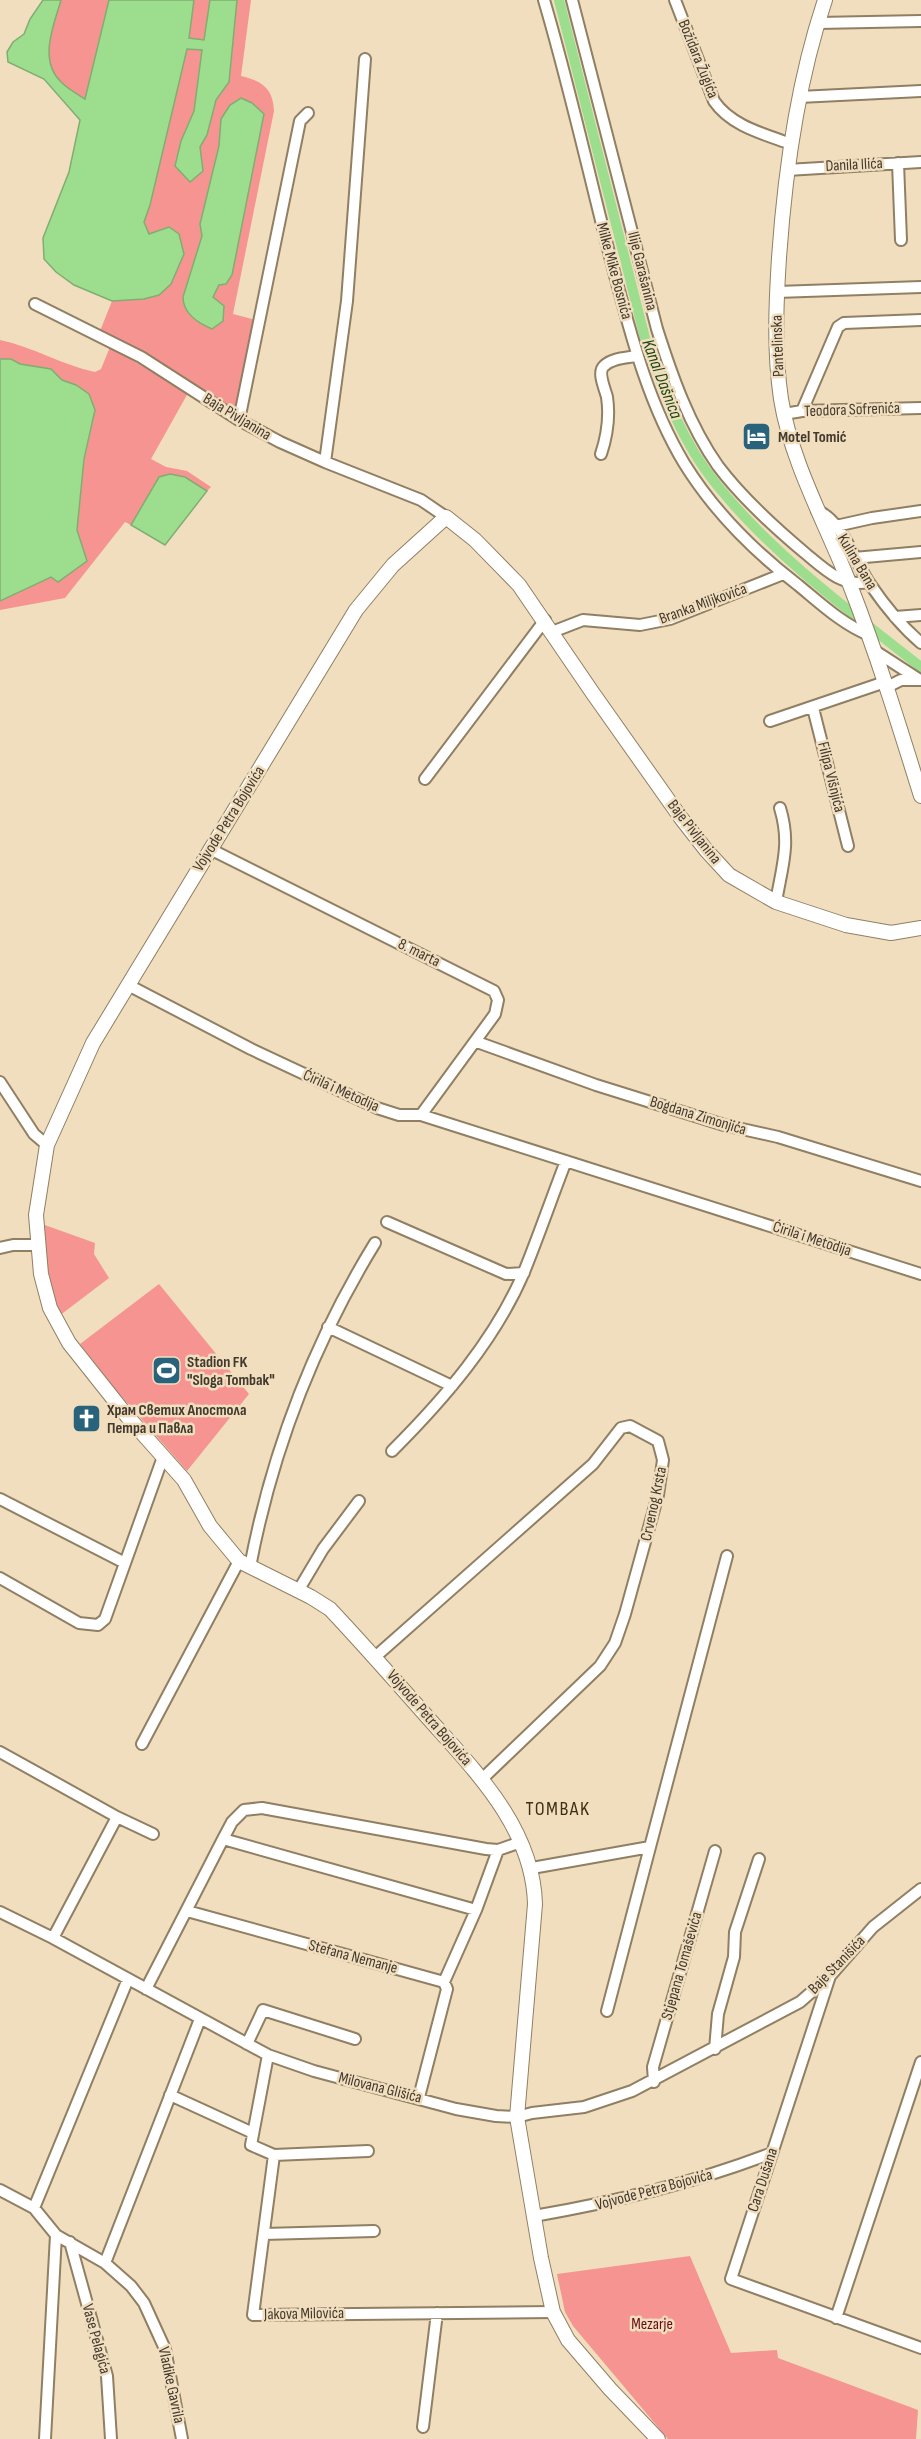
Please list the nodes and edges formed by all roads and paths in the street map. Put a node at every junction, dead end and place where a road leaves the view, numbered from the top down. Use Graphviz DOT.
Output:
graph roads {
  1 [pos="544,0"];
  2 [pos="572,0"];
  3 [pos="675,0"];
  4 [pos="825,0"];
  5 [pos="921,21"];
  6 [pos="818,23"];
  7 [pos="365,59"];
  8 [pos="921,91"];
  9 [pos="799,97"];
  10 [pos="308,113"];
  11 [pos="791,144"];
  12 [pos="921,162"];
  13 [pos="898,163"];
  14 [pos="787,170"];
  15 [pos="901,240"];
  16 [pos="921,287"];
  17 [pos="777,292"];
  18 [pos="35,304"];
  19 [pos="921,320"];
  20 [pos="636,356"];
  21 [pos="921,408"];
  22 [pos="802,411"];
  23 [pos="784,414"];
  24 [pos="239,420"];
  25 [pos="602,454"];
  26 [pos="325,462"];
  27 [pos="817,511"];
  28 [pos="921,511"];
  29 [pos="446,517"];
  30 [pos="836,526"];
  31 [pos="921,552"];
  32 [pos="854,558"];
  33 [pos="783,574"];
  34 [pos="868,582"];
  35 [pos="849,583"];
  36 [pos="921,615"];
  37 [pos="895,617"];
  38 [pos="549,626"];
  39 [pos="868,635"];
  40 [pos="921,643"];
  41 [pos="875,651"];
  42 [pos="921,681"];
  43 [pos="886,684"];
  44 [pos="813,708"];
  45 [pos="770,722"];
  46 [pos="424,779"];
  47 [pos="921,796"];
  48 [pos="780,808"];
  49 [pos="848,846"];
  50 [pos="210,849"];
  51 [pos="776,902"];
  52 [pos="921,928"];
  53 [pos="130,986"];
  54 [pos="477,1042"];
  55 [pos="0,1082"];
  56 [pos="421,1115"];
  57 [pos="47,1145"];
  58 [pos="566,1161"];
  59 [pos="921,1181"];
  60 [pos="387,1222"];
  61 [pos="375,1243"];
  62 [pos="38,1245"];
  63 [pos="0,1248"];
  64 [pos="524,1273"];
  65 [pos="921,1274"];
  66 [pos="328,1327"];
  67 [pos="452,1386"];
  68 [pos="392,1451"];
  69 [pos="163,1457"];
  70 [pos="0,1499"];
  71 [pos="359,1501"];
  72 [pos="727,1556"];
  73 [pos="125,1563"];
  74 [pos="245,1564"];
  75 [pos="0,1578"];
  76 [pos="298,1591"];
  77 [pos="375,1657"];
  78 [pos="142,1744"];
  79 [pos="0,1752"];
  80 [pos="482,1779"];
  81 [pos="117,1816"];
  82 [pos="153,1834"];
  83 [pos="223,1839"];
  84 [pos="521,1842"];
  85 [pos="650,1847"];
  86 [pos="498,1850"];
  87 [pos="715,1851"];
  88 [pos="759,1859"];
  89 [pos="532,1868"];
  90 [pos="921,1890"];
  91 [pos="476,1910"];
  92 [pos="187,1911"];
  93 [pos="0,1912"];
  94 [pos="53,1938"];
  95 [pos="831,1975"];
  96 [pos="128,1979"];
  97 [pos="444,1982"];
  98 [pos="146,1989"];
  99 [pos="607,2011"];
  100 [pos="200,2019"];
  101 [pos="355,2039"];
  102 [pos="247,2044"];
  103 [pos="715,2049"];
  104 [pos="268,2055"];
  105 [pos="921,2062"];
  106 [pos="654,2082"];
  107 [pos="170,2095"];
  108 [pos="419,2097"];
  109 [pos="517,2117"];
  110 [pos="253,2133"];
  111 [pos="368,2151"];
  112 [pos="772,2153"];
  113 [pos="274,2155"];
  114 [pos="0,2190"];
  115 [pos="34,2208"];
  116 [pos="534,2216"];
  117 [pos="374,2231"];
  118 [pos="264,2234"];
  119 [pos="56,2235"];
  120 [pos="70,2242"];
  121 [pos="105,2263"];
  122 [pos="553,2312"];
  123 [pos="437,2313"];
  124 [pos="836,2318"];
  125 [pos="921,2348"];
  126 [pos="423,2427"];
  127 [pos="45,2439"];
  128 [pos="111,2439"];
  129 [pos="182,2439"];
  130 [pos="658,2439"];
  1 -- 20 [label="street, Milke Mike Bosnića"];
  2 -- 35 [label="street, Ilije Garašanina"];
  3 -- 11 [label="street, Božidara Žugića"];
  4 -- 6 [label="street, Pantelinska"];
  5 -- 6 [label="street"];
  6 -- 9 [label="street, Pantelinska"];
  7 -- 26 [label="street"];
  8 -- 9 [label="street"];
  9 -- 11 [label="street, Pantelinska"];
  10 -- 24 [label="street"];
  11 -- 14 [label="street, Pantelinska"];
  12 -- 13 [label="street, Danila Ilića"];
  13 -- 14 [label="street, Danila Ilića"];
  13 -- 15 [label="street"];
  14 -- 17 [label="street, Pantelinska"];
  16 -- 17 [label="street"];
  17 -- 23 [label="street, Pantelinska"];
  18 -- 24 [label="street, Baja Pivljanina"];
  19 -- 22 [label="street"];
  20 -- 25 [label="street"];
  20 -- 33 [label="street, Milke Mike Bosnića"];
  21 -- 22 [label="street, Teodora Sofrenića"];
  22 -- 23 [label="street, Teodora Sofrenića"];
  23 -- 27 [label="street, Pantelinska"];
  24 -- 26 [label="street, Baja Pivljanina"];
  26 -- 29 [label="street, Baja Pivljanina"];
  27 -- 30 [label="street, Kulina Bana"];
  27 -- 35 [label="street, Pantelinska"];
  28 -- 30 [label="street"];
  29 -- 38 [label="street, Baje Pivljanina"];
  29 -- 50 [label="street, Vojvode Petra Bojovića"];
  30 -- 32 [label="street, Kulina Bana"];
  31 -- 32 [label="street"];
  32 -- 34 [label="street, Kulina Bana"];
  33 -- 38 [label="street, Branka Miljkovića"];
  33 -- 39 [label="street, Milke Mike Bosnića"];
  34 -- 35 [label="street"];
  34 -- 37 [label="street, Kulina Bana"];
  35 -- 39 [label="street, Pantelinska"];
  36 -- 37 [label="street"];
  37 -- 40 [label="street, Kulina Bana"];
  38 -- 46 [label="street"];
  38 -- 51 [label="street, Baje Pivljanina"];
  39 -- 41 [label="street, Pantelinska"];
  41 -- 42 [label="street"];
  41 -- 43 [label="street"];
  42 -- 43 [label="street"];
  43 -- 44 [label="street"];
  43 -- 47 [label="street"];
  44 -- 45 [label="street"];
  44 -- 49 [label="street, Filipa Višnjića"];
  48 -- 51 [label="street"];
  50 -- 53 [label="street, Vojvode Petra Bojovića"];
  50 -- 54 [label="street, 8. marta"];
  51 -- 52 [label="street, Baje Pivljanina"];
  53 -- 56 [label="street, Ćirila i Metodija"];
  53 -- 57 [label="street, Vojvode Petra Bojovića"];
  54 -- 56 [label="street, 8. marta"];
  54 -- 59 [label="street, Bogdana Zimonjića"];
  55 -- 57 [label="street"];
  56 -- 58 [label="street, Ćirila i Metodija"];
  57 -- 62 [label="street, Vojvode Petra Bojovića"];
  58 -- 64 [label="street"];
  58 -- 65 [label="street, Ćirila i Metodija"];
  60 -- 64 [label="street"];
  61 -- 66 [label="street"];
  62 -- 63 [label="street"];
  62 -- 69 [label="street, Vojvode Petra Bojovića"];
  64 -- 67 [label="street"];
  66 -- 67 [label="street"];
  66 -- 74 [label="street"];
  67 -- 68 [label="street"];
  69 -- 73 [label="street"];
  69 -- 74 [label="street, Vojvode Petra Bojovića"];
  70 -- 73 [label="street"];
  71 -- 76 [label="street"];
  72 -- 85 [label="street"];
  73 -- 75 [label="street"];
  74 -- 76 [label="street, Vojvode Petra Bojovića"];
  74 -- 78 [label="street"];
  76 -- 77 [label="street, Vojvode Petra Bojovića"];
  77 -- 80 [label="street, Vojvode Petra Bojovića"];
  77 -- 80 [label="street, Crvenog Krsta"];
  79 -- 81 [label="street"];
  80 -- 84 [label="street, Vojvode Petra Bojovića"];
  81 -- 82 [label="street"];
  81 -- 94 [label="street"];
  83 -- 86 [label="street"];
  83 -- 91 [label="street"];
  83 -- 92 [label="street"];
  84 -- 86 [label="street"];
  84 -- 89 [label="street, Vojvode Petra Bojovića"];
  85 -- 89 [label="street"];
  85 -- 99 [label="street"];
  86 -- 91 [label="street"];
  87 -- 106 [label="street, Stjepana Tomaševića"];
  88 -- 103 [label="street"];
  89 -- 109 [label="street, Vojvode Petra Bojovića"];
  90 -- 95 [label="street, Baje Stanišića"];
  91 -- 97 [label="street"];
  92 -- 97 [label="street, Stefana Nemanje"];
  92 -- 98 [label="street"];
  93 -- 94 [label="street, Milovana Glišića"];
  94 -- 96 [label="street, Milovana Glišića"];
  95 -- 103 [label="street, Baje Stanišića"];
  95 -- 112 [label="street, Cara Dušana"];
  96 -- 98 [label="street, Milovana Glišića"];
  96 -- 115 [label="street"];
  97 -- 108 [label="street"];
  98 -- 100 [label="street, Milovana Glišića"];
  100 -- 102 [label="street, Milovana Glišića"];
  100 -- 107 [label="street"];
  101 -- 102 [label="street"];
  102 -- 104 [label="street, Milovana Glišića"];
  103 -- 106 [label="street, Baje Stanišića"];
  104 -- 108 [label="street, Milovana Glišića"];
  104 -- 110 [label="street"];
  105 -- 124 [label="street"];
  106 -- 109 [label="street, Baje Stanišića"];
  107 -- 110 [label="street"];
  107 -- 121 [label="street"];
  108 -- 109 [label="street, Milovana Glišića"];
  109 -- 116 [label="street, Vojvode Petra Bojovića"];
  110 -- 113 [label="street"];
  111 -- 113 [label="street"];
  112 -- 116 [label="street, Vojvode Petra Bojovića"];
  112 -- 124 [label="street, Cara Dušana"];
  113 -- 118 [label="street, Jakova Milovića"];
  114 -- 115 [label="street, Vladike Gavrila"];
  115 -- 119 [label="street, Vladike Gavrila"];
  116 -- 122 [label="street, Vojvode Petra Bojovića"];
  117 -- 118 [label="street"];
  118 -- 123 [label="street, Jakova Milovića"];
  119 -- 120 [label="street, Vladike Gavrila"];
  119 -- 127 [label="street"];
  120 -- 121 [label="street, Vladike Gavrila"];
  120 -- 128 [label="street, Vase Pelagića"];
  121 -- 129 [label="street, Vladike Gavrila"];
  122 -- 123 [label="street, Jakova Milovića"];
  122 -- 130 [label="street, Vojvode Petra Bojovića"];
  123 -- 126 [label="street"];
  124 -- 125 [label="street, Cara Dušana"];
}
